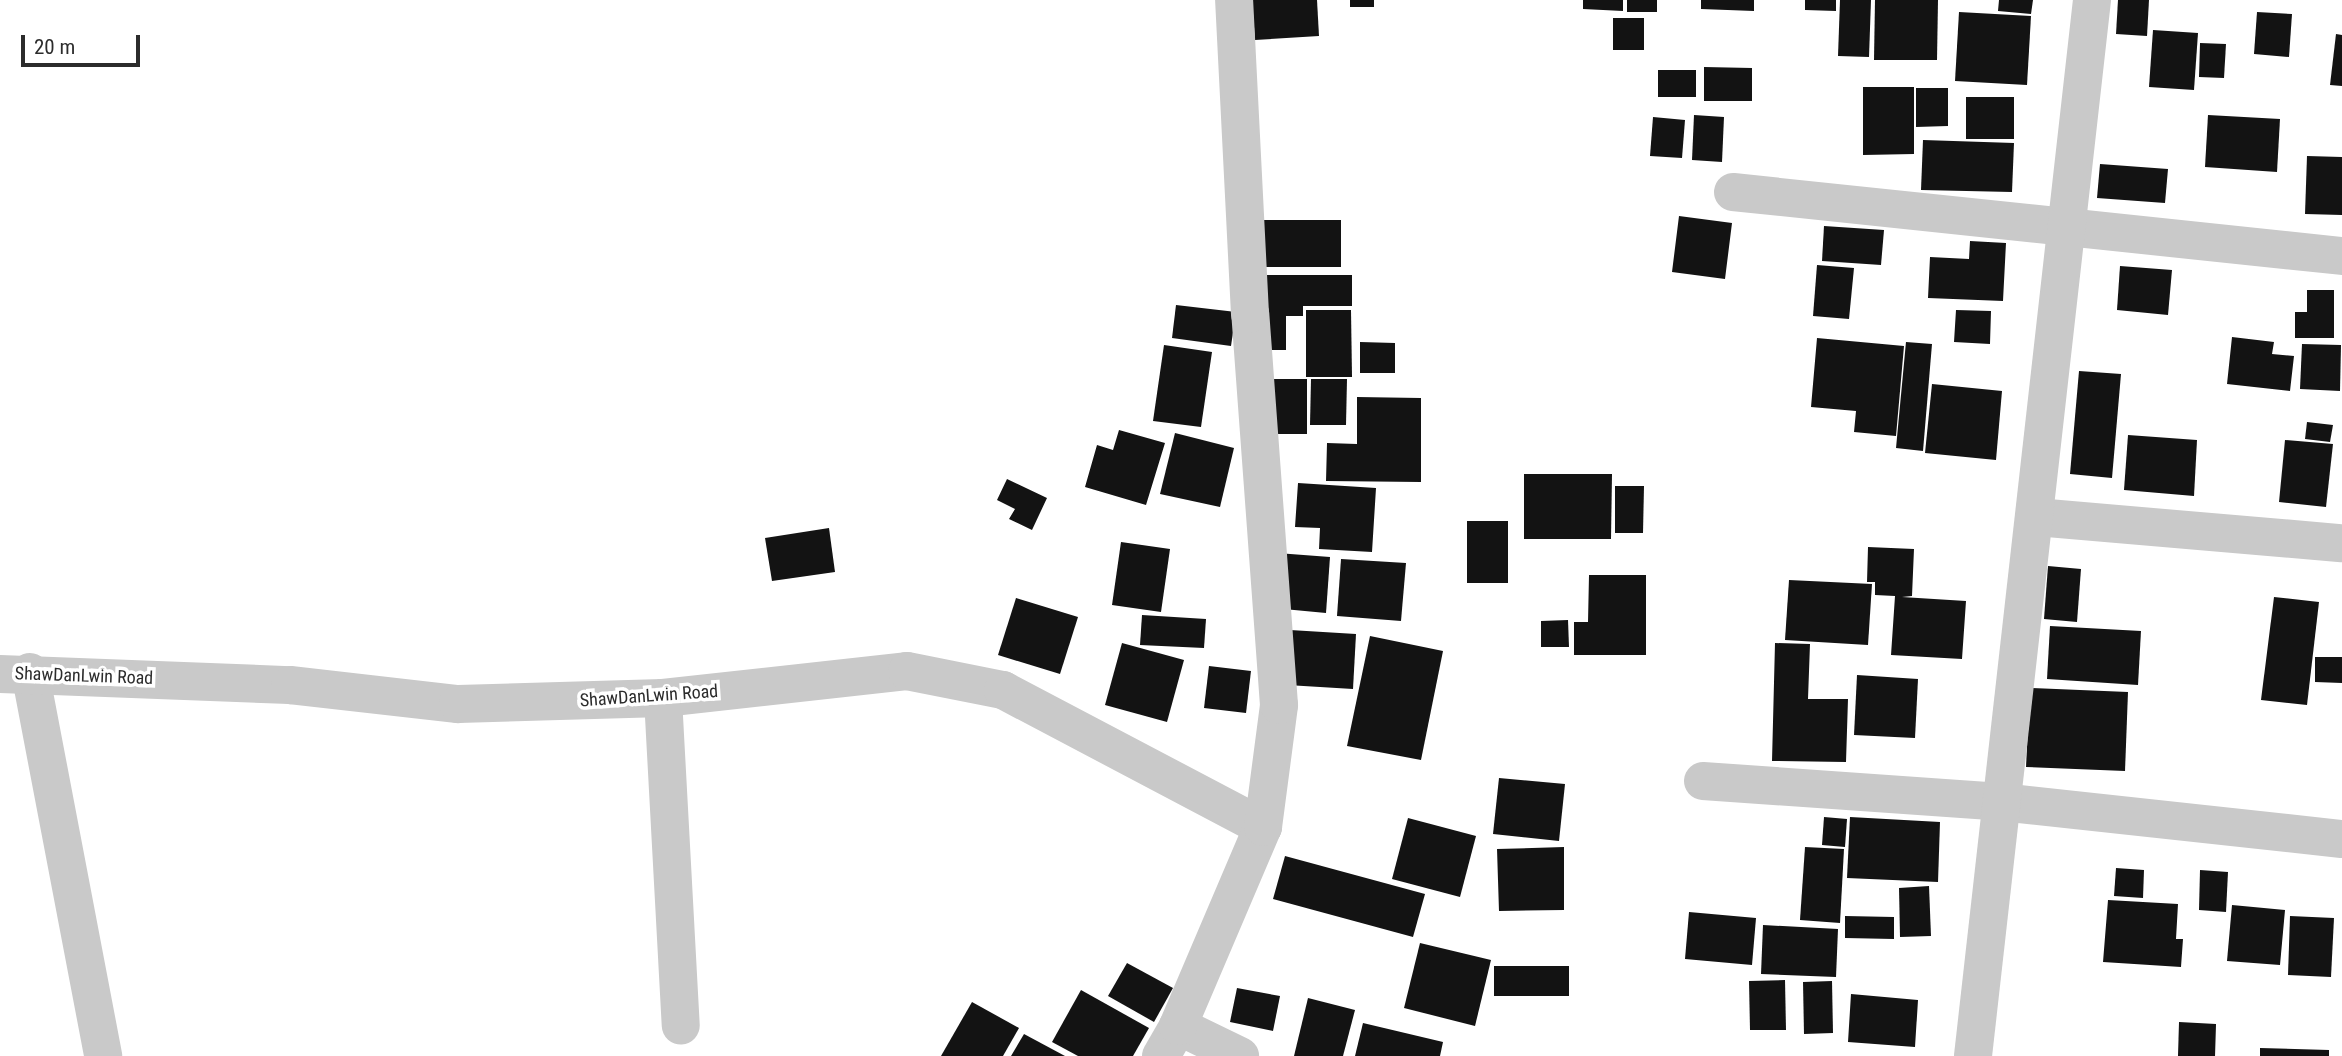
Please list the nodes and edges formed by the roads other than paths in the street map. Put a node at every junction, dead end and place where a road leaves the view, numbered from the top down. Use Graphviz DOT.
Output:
graph roads {
  1 [pos="1234,0"];
  2 [pos="2092,0"];
  3 [pos="1733,192"];
  4 [pos="2066,229"];
  5 [pos="2342,256"];
  6 [pos="2036,517"];
  7 [pos="2342,543"];
  8 [pos="15,673"];
  9 [pos="663,698"];
  10 [pos="1703,781"];
  11 [pos="2001,802"];
  12 [pos="1263,827"];
  13 [pos="2342,839"];
  14 [pos="681,1026"];
  15 [pos="1170,1041"];
  16 [pos="103,1056"];
  17 [pos="1240,1056"];
  18 [pos="1973,1056"];
  1 -- 12 [label="street"];
  2 -- 4 [label="street"];
  3 -- 4 [label="street"];
  4 -- 5 [label="street"];
  4 -- 6 [label="street"];
  6 -- 7 [label="street"];
  6 -- 11 [label="street"];
  8 -- 9 [label="street, ShawDanLwin Road"];
  8 -- 16 [label="street"];
  9 -- 12 [label="street, ShawDanLwin Road"];
  9 -- 14 [label="street"];
  10 -- 11 [label="street"];
  11 -- 13 [label="street"];
  11 -- 18 [label="street"];
  12 -- 15 [label="street"];
  15 -- 17 [label="street"];
}
